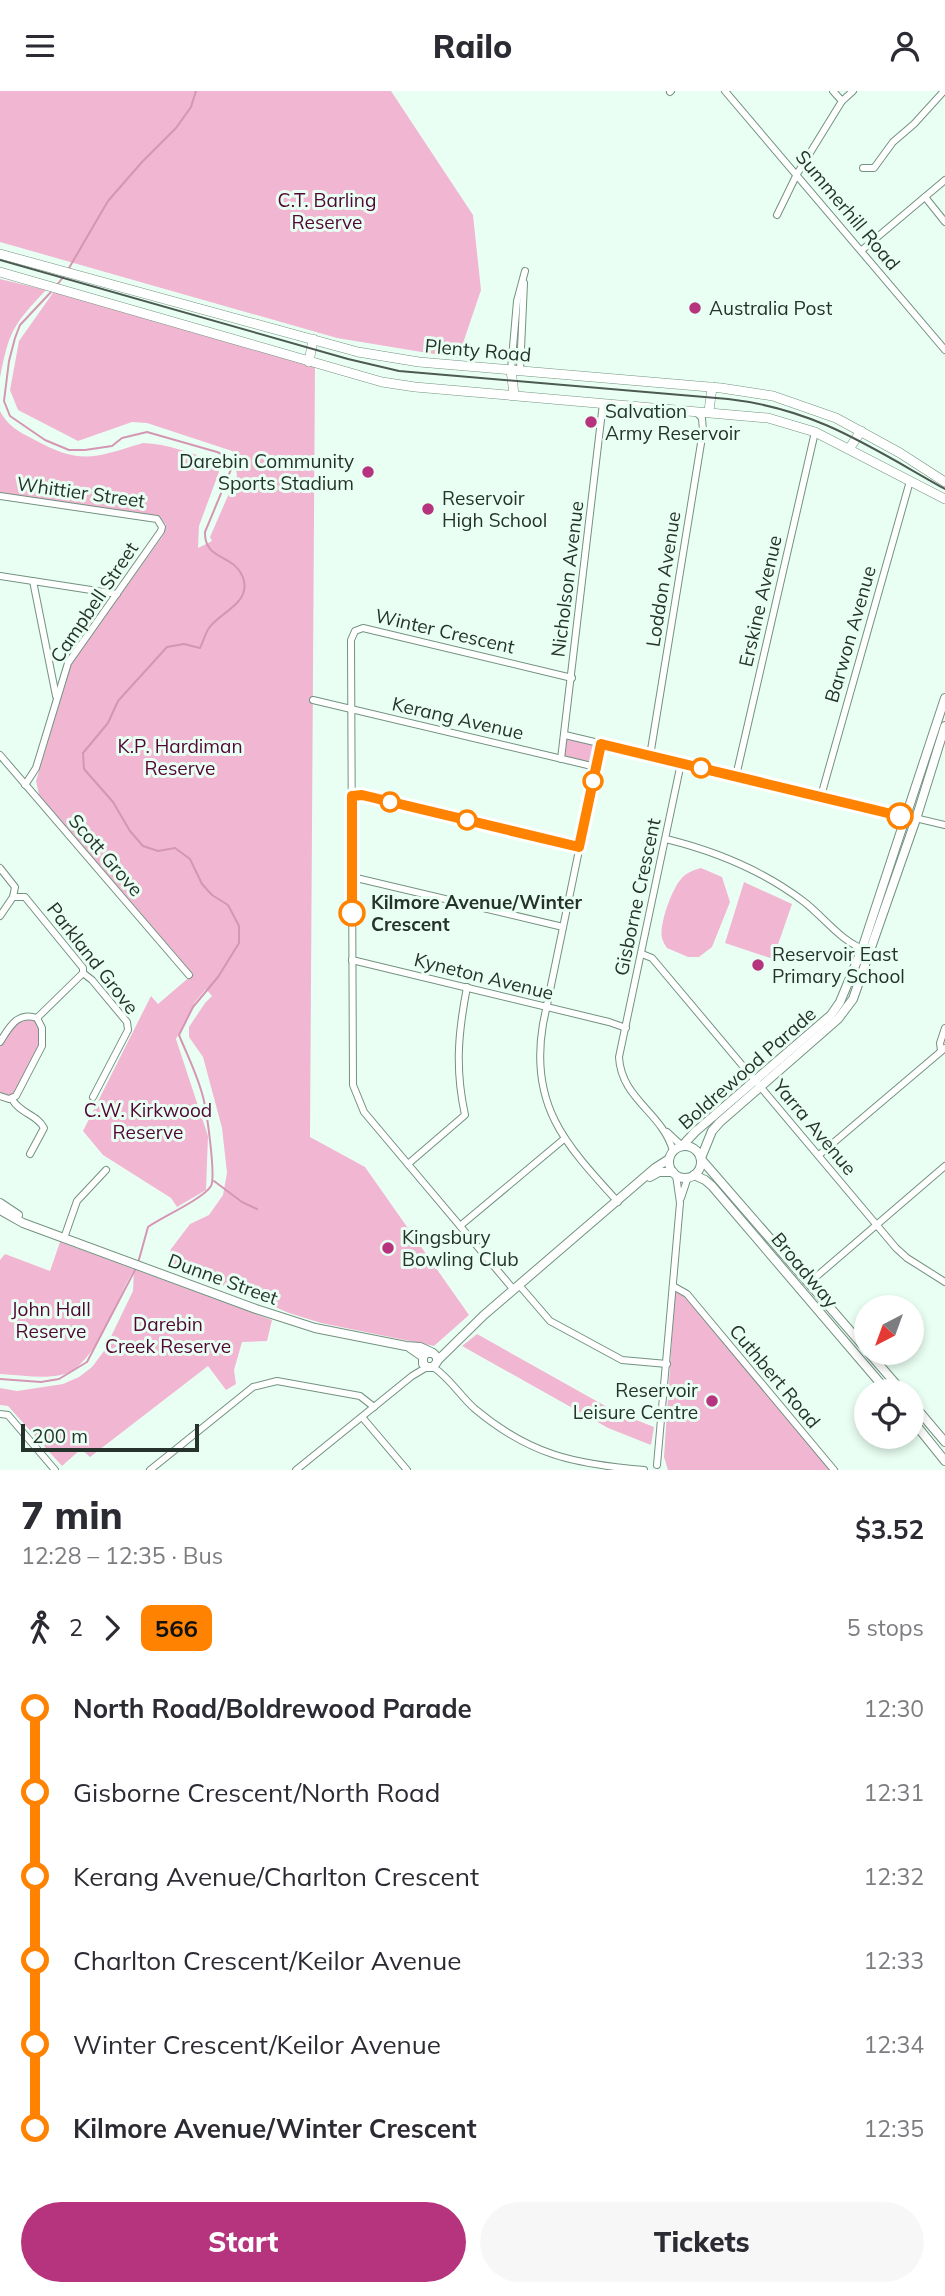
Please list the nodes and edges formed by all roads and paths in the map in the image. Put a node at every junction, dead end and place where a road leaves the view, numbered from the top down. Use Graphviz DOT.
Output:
graph roads {
  1 [pos="725,91"];
  2 [pos="833,91"];
  3 [pos="853,91"];
  4 [pos="944,91"];
  5 [pos="842,101"];
  6 [pos="863,168"];
  7 [pos="797,174"];
  8 [pos="945,180"];
  9 [pos="925,197"];
  10 [pos="777,215"];
  11 [pos="945,222"];
  12 [pos="862,250"];
  13 [pos="0,254"];
  14 [pos="0,272"];
  15 [pos="524,275"];
  16 [pos="313,339"];
  17 [pos="945,349"];
  18 [pos="309,362"];
  19 [pos="516,371"];
  20 [pos="712,387"];
  21 [pos="514,394"];
  22 [pos="603,403"];
  23 [pos="694,410"];
  24 [pos="709,411"];
  25 [pos="860,431"];
  26 [pos="814,432"];
  27 [pos="849,449"];
  28 [pos="910,481"];
  29 [pos="945,482"];
  30 [pos="0,496"];
  31 [pos="945,499"];
  32 [pos="157,519"];
  33 [pos="0,576"];
  34 [pos="33,581"];
  35 [pos="117,594"];
  36 [pos="50,660"];
  37 [pos="62,664"];
  38 [pos="572,677"];
  39 [pos="57,698"];
  40 [pos="313,700"];
  41 [pos="944,703"];
  42 [pos="351,709"];
  43 [pos="945,726"];
  44 [pos="565,736"];
  45 [pos="601,744"];
  46 [pos="0,755"];
  47 [pos="650,756"];
  48 [pos="561,759"];
  49 [pos="681,763"];
  50 [pos="596,768"];
  51 [pos="736,776"];
  52 [pos="25,785"];
  53 [pos="352,796"];
  54 [pos="821,796"];
  55 [pos="905,817"];
  56 [pos="916,818"];
  57 [pos="945,825"];
  58 [pos="666,839"];
  59 [pos="579,847"];
  60 [pos="0,868"];
  61 [pos="352,877"];
  62 [pos="13,897"];
  63 [pos="0,916"];
  64 [pos="563,927"];
  65 [pos="867,951"];
  66 [pos="641,957"];
  67 [pos="352,961"];
  68 [pos="83,973"];
  69 [pos="189,975"];
  70 [pos="467,987"];
  71 [pos="546,1007"];
  72 [pos="37,1018"];
  73 [pos="626,1026"];
  74 [pos="945,1028"];
  75 [pos="0,1042"];
  76 [pos="943,1049"];
  77 [pos="90,1084"];
  78 [pos="757,1084"];
  79 [pos="97,1088"];
  80 [pos="0,1096"];
  81 [pos="93,1097"];
  82 [pos="12,1099"];
  83 [pos="719,1117"];
  84 [pos="663,1129"];
  85 [pos="564,1139"];
  86 [pos="682,1146"];
  87 [pos="30,1154"];
  88 [pos="671,1155"];
  89 [pos="819,1155"];
  90 [pos="701,1158"];
  91 [pos="408,1164"];
  92 [pos="945,1166"];
  93 [pos="106,1170"];
  94 [pos="675,1173"];
  95 [pos="691,1176"];
  96 [pos="616,1202"];
  97 [pos="0,1203"];
  98 [pos="680,1203"];
  99 [pos="0,1210"];
  100 [pos="877,1224"];
  101 [pos="460,1226"];
  102 [pos="34,1227"];
  103 [pos="767,1234"];
  104 [pos="64,1238"];
  105 [pos="763,1246"];
  106 [pos="810,1282"];
  107 [pos="945,1282"];
  108 [pos="673,1286"];
  109 [pos="516,1287"];
  110 [pos="671,1297"];
  111 [pos="692,1302"];
  112 [pos="854,1334"];
  113 [pos="431,1360"];
  114 [pos="667,1364"];
  115 [pos="880,1365"];
  116 [pos="877,1379"];
  117 [pos="892,1379"];
  118 [pos="374,1407"];
  119 [pos="0,1414"];
  120 [pos="362,1417"];
  121 [pos="924,1417"];
  122 [pos="924,1435"];
  123 [pos="945,1442"];
  124 [pos="945,1461"];
  125 [pos="660,1468"];
  126 [pos="54,1470"];
  127 [pos="150,1470"];
  128 [pos="296,1470"];
  129 [pos="407,1470"];
  130 [pos="644,1470"];
  131 [pos="651,1470"];
  132 [pos="834,1470"];
  1 -- 7 [label="street, Summerhill Road"];
  2 -- 5 [label="street"];
  3 -- 5 [label="street"];
  4 -- 6 [label="street"];
  5 -- 7 [label="street"];
  7 -- 10 [label="street"];
  7 -- 12 [label="street, Summerhill Road"];
  8 -- 9 [label="street"];
  9 -- 11 [label="street"];
  9 -- 12 [label="street"];
  12 -- 17 [label="street, Summerhill Road"];
  13 -- 16 [label="highway, Plenty Road"];
  14 -- 18 [label="highway"];
  15 -- 19 [label="street"];
  16 -- 18 [label="highway"];
  16 -- 19 [label="highway, Plenty Road"];
  18 -- 21 [label="highway"];
  19 -- 20 [label="highway, Plenty Road"];
  19 -- 21 [label="highway"];
  20 -- 24 [label="highway"];
  20 -- 25 [label="highway, Plenty Road"];
  21 -- 22 [label="highway"];
  22 -- 23 [label="highway"];
  22 -- 38 [label="street, Nicholson Avenue"];
  23 -- 24 [label="highway"];
  23 -- 47 [label="street, Loddon Avenue"];
  24 -- 26 [label="highway"];
  25 -- 27 [label="highway"];
  25 -- 29 [label="highway, Plenty Road"];
  26 -- 27 [label="highway"];
  26 -- 51 [label="street, Erskine Avenue"];
  27 -- 28 [label="highway"];
  28 -- 31 [label="highway"];
  28 -- 54 [label="street, Barwon Avenue"];
  30 -- 32 [label="street, Whittier Street"];
  32 -- 35 [label="street, Campbell Street"];
  33 -- 34 [label="street"];
  34 -- 35 [label="street"];
  34 -- 36 [label="street"];
  35 -- 37 [label="street, Campbell Street"];
  36 -- 37 [label="street"];
  36 -- 39 [label="street"];
  37 -- 39 [label="street, Campbell Street"];
  38 -- 42 [label="street, Winter Crescent"];
  38 -- 44 [label="street, Nicholson Avenue"];
  39 -- 52 [label="street, Campbell Street"];
  40 -- 42 [label="street, Kerang Avenue"];
  41 -- 55 [label="main road, Boldrewood Parade"];
  42 -- 48 [label="street, Kerang Avenue"];
  42 -- 53 [label="street, Winter Crescent"];
  43 -- 56 [label="main road, Boldrewood Parade"];
  44 -- 45 [label="street"];
  44 -- 48 [label="street, Nicholson Avenue"];
  45 -- 47 [label="street"];
  45 -- 50 [label="street"];
  46 -- 52 [label="street, Scott Grove"];
  47 -- 49 [label="street"];
  48 -- 50 [label="street, Kerang Avenue"];
  49 -- 51 [label="street"];
  49 -- 58 [label="street, Gisborne Crescent"];
  50 -- 59 [label="street"];
  51 -- 54 [label="street"];
  52 -- 69 [label="street, Scott Grove"];
  53 -- 59 [label="street"];
  53 -- 61 [label="street, Winter Crescent"];
  54 -- 55 [label="street"];
  55 -- 56 [label="street"];
  55 -- 65 [label="main road, Boldrewood Parade"];
  56 -- 57 [label="street"];
  56 -- 65 [label="main road, Boldrewood Parade"];
  58 -- 65 [label="street"];
  58 -- 66 [label="street, Gisborne Crescent"];
  59 -- 64 [label="street"];
  60 -- 62 [label="street"];
  61 -- 64 [label="street"];
  61 -- 67 [label="street, Winter Crescent"];
  62 -- 63 [label="street"];
  62 -- 68 [label="street, Parkland Grove"];
  64 -- 71 [label="street"];
  65 -- 78 [label="main road, Boldrewood Parade"];
  66 -- 73 [label="street, Gisborne Crescent"];
  66 -- 78 [label="street, Yarra Avenue"];
  67 -- 70 [label="street, Kyneton Avenue"];
  67 -- 91 [label="street, Winter Crescent"];
  68 -- 72 [label="street"];
  68 -- 79 [label="street, Parkland Grove"];
  70 -- 71 [label="street, Kyneton Avenue"];
  70 -- 91 [label="street"];
  71 -- 73 [label="street, Kyneton Avenue"];
  71 -- 85 [label="street"];
  72 -- 75 [label="street"];
  72 -- 82 [label="street"];
  73 -- 84 [label="street, Gisborne Crescent"];
  74 -- 76 [label="street"];
  76 -- 89 [label="street"];
  77 -- 79 [label="street"];
  78 -- 83 [label="main road, Boldrewood Parade"];
  78 -- 89 [label="street, Yarra Avenue"];
  79 -- 81 [label="street, Parkland Grove"];
  80 -- 82 [label="street"];
  82 -- 87 [label="street"];
  83 -- 86 [label="main road, Boldrewood Parade"];
  83 -- 90 [label="main road, Boldrewood Parade"];
  84 -- 86 [label="street"];
  84 -- 88 [label="street, Gisborne Crescent"];
  85 -- 96 [label="street"];
  85 -- 101 [label="street"];
  86 -- 88 [label="main road"];
  86 -- 90 [label="main road"];
  88 -- 94 [label="main road"];
  88 -- 96 [label="main road"];
  89 -- 100 [label="street, Yarra Avenue"];
  90 -- 95 [label="main road"];
  90 -- 103 [label="main road, Broadway"];
  91 -- 101 [label="street, Winter Crescent"];
  92 -- 100 [label="street"];
  93 -- 104 [label="street"];
  94 -- 95 [label="main road"];
  94 -- 96 [label="main road"];
  94 -- 98 [label="street"];
  95 -- 98 [label="street"];
  95 -- 105 [label="main road, Broadway"];
  96 -- 109 [label="main road"];
  97 -- 102 [label="main road, Dunne Street"];
  98 -- 108 [label="street"];
  99 -- 102 [label="main road, Dunne Street"];
  100 -- 106 [label="street"];
  100 -- 107 [label="street, Yarra Avenue"];
  101 -- 109 [label="street, Winter Crescent"];
  102 -- 104 [label="main road, Dunne Street"];
  103 -- 105 [label="main road"];
  103 -- 106 [label="main road, Broadway"];
  104 -- 113 [label="main road, Dunne Street"];
  105 -- 116 [label="main road, Broadway"];
  106 -- 112 [label="main road, Broadway"];
  108 -- 110 [label="street"];
  108 -- 111 [label="street, Cuthbert Road"];
  109 -- 113 [label="main road"];
  109 -- 114 [label="street, Winter Crescent"];
  110 -- 111 [label="street"];
  110 -- 114 [label="street"];
  111 -- 132 [label="street, Cuthbert Road"];
  113 -- 118 [label="street"];
  113 -- 130 [label="street"];
  114 -- 125 [label="street"];
  115 -- 117 [label="main road, Broadway"];
  118 -- 120 [label="street"];
  118 -- 127 [label="street"];
  119 -- 126 [label="street"];
  120 -- 128 [label="street"];
  120 -- 129 [label="street"];
  121 -- 123 [label="main road"];
  122 -- 124 [label="main road"];
  125 -- 131 [label="street"];
}
